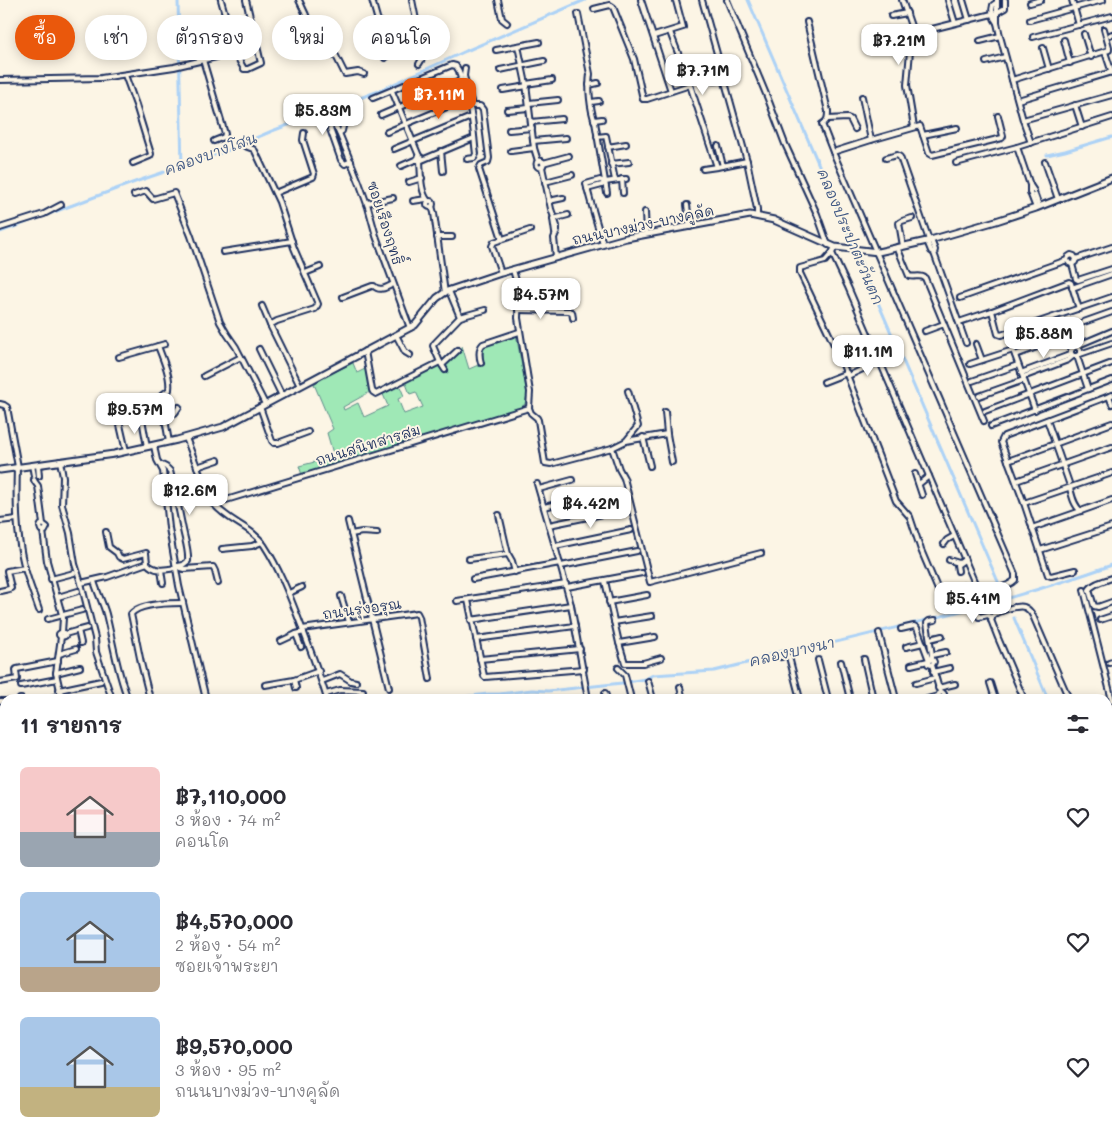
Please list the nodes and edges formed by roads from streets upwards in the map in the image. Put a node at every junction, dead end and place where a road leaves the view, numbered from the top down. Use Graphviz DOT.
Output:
graph roads {
  1 [pos="221,0"];
  2 [pos="246,0"];
  3 [pos="299,0"];
  4 [pos="372,0"];
  5 [pos="412,0"];
  6 [pos="498,0"];
  7 [pos="641,0"];
  8 [pos="677,0"];
  9 [pos="702,0"];
  10 [pos="727,0"];
  11 [pos="902,0"];
  12 [pos="948,0"];
  13 [pos="963,0"];
  14 [pos="1005,0"];
  15 [pos="1040,0"];
  16 [pos="1072,0"];
  17 [pos="1103,0"];
  18 [pos="996,2"];
  19 [pos="1030,3"];
  20 [pos="1074,8"];
  21 [pos="594,9"];
  22 [pos="907,13"];
  23 [pos="995,13"];
  24 [pos="578,14"];
  25 [pos="225,15"];
  26 [pos="250,15"];
  27 [pos="376,15"];
  28 [pos="890,16"];
  29 [pos="1112,16"];
  30 [pos="969,20"];
  31 [pos="1030,20"];
  32 [pos="807,22"];
  33 [pos="507,23"];
  34 [pos="955,24"];
  35 [pos="1079,25"];
  36 [pos="1104,29"];
  37 [pos="670,32"];
  38 [pos="912,34"];
  39 [pos="1084,34"];
  40 [pos="654,36"];
  41 [pos="1000,36"];
  42 [pos="1032,38"];
  43 [pos="1064,40"];
  44 [pos="980,41"];
  45 [pos="539,42"];
  46 [pos="518,46"];
  47 [pos="1043,48"];
  48 [pos="496,50"];
  49 [pos="1105,52"];
  50 [pos="1005,57"];
  51 [pos="1091,57"];
  52 [pos="203,60"];
  53 [pos="239,60"];
  54 [pos="260,60"];
  55 [pos="544,61"];
  56 [pos="986,62"];
  57 [pos="1070,63"];
  58 [pos="419,64"];
  59 [pos="731,65"];
  60 [pos="522,66"];
  61 [pos="464,68"];
  62 [pos="1050,69"];
  63 [pos="500,70"];
  64 [pos="722,70"];
  65 [pos="1112,73"];
  66 [pos="125,74"];
  67 [pos="364,74"];
  68 [pos="724,79"];
  69 [pos="0,80"];
  70 [pos="552,80"];
  71 [pos="1012,80"];
  72 [pos="715,81"];
  73 [pos="598,83"];
  74 [pos="589,84"];
  75 [pos="526,85"];
  76 [pos="690,86"];
  77 [pos="503,90"];
  78 [pos="392,91"];
  79 [pos="671,92"];
  80 [pos="1112,95"];
  81 [pos="862,97"];
  82 [pos="373,98"];
  83 [pos="558,100"];
  84 [pos="1018,100"];
  85 [pos="599,101"];
  86 [pos="529,102"];
  87 [pos="591,102"];
  88 [pos="1074,105"];
  89 [pos="399,107"];
  90 [pos="529,108"];
  91 [pos="507,110"];
  92 [pos="380,115"];
  93 [pos="998,116"];
  94 [pos="471,117"];
  95 [pos="1112,118"];
  96 [pos="350,119"];
  97 [pos="562,119"];
  98 [pos="602,119"];
  99 [pos="828,119"];
  100 [pos="594,120"];
  101 [pos="1023,120"];
  102 [pos="531,122"];
  103 [pos="406,124"];
  104 [pos="914,127"];
  105 [pos="1082,127"];
  106 [pos="532,128"];
  107 [pos="957,128"];
  108 [pos="855,129"];
  109 [pos="509,130"];
  110 [pos="387,132"];
  111 [pos="304,133"];
  112 [pos="339,133"];
  113 [pos="923,135"];
  114 [pos="597,137"];
  115 [pos="474,138"];
  116 [pos="566,138"];
  117 [pos="871,140"];
  118 [pos="214,141"];
  119 [pos="413,141"];
  120 [pos="533,141"];
  121 [pos="1031,143"];
  122 [pos="626,144"];
  123 [pos="245,146"];
  124 [pos="718,146"];
  125 [pos="608,147"];
  126 [pos="1017,147"];
  127 [pos="534,148"];
  128 [pos="394,149"];
  129 [pos="441,151"];
  130 [pos="511,151"];
  131 [pos="833,152"];
  132 [pos="568,156"];
  133 [pos="886,158"];
  134 [pos="420,159"];
  135 [pos="467,159"];
  136 [pos="351,161"];
  137 [pos="747,161"];
  138 [pos="629,162"];
  139 [pos="1045,162"];
  140 [pos="133,163"];
  141 [pos="956,163"];
  142 [pos="611,164"];
  143 [pos="542,165"];
  144 [pos="401,166"];
  145 [pos="723,166"];
  146 [pos="717,167"];
  147 [pos="703,169"];
  148 [pos="443,171"];
  149 [pos="572,175"];
  150 [pos="422,178"];
  151 [pos="1112,178"];
  152 [pos="614,180"];
  153 [pos="409,182"];
  154 [pos="545,182"];
  155 [pos="605,182"];
  156 [pos="587,189"];
  157 [pos="275,193"];
  158 [pos="607,193"];
  159 [pos="623,193"];
  160 [pos="134,195"];
  161 [pos="393,198"];
  162 [pos="563,198"];
  163 [pos="1058,199"];
  164 [pos="427,200"];
  165 [pos="413,201"];
  166 [pos="549,201"];
  167 [pos="367,203"];
  168 [pos="61,205"];
  169 [pos="687,205"];
  170 [pos="1038,207"];
  171 [pos="645,212"];
  172 [pos="568,215"];
  173 [pos="757,216"];
  174 [pos="554,218"];
  175 [pos="912,218"];
  176 [pos="690,227"];
  177 [pos="0,228"];
  178 [pos="530,230"];
  179 [pos="646,234"];
  180 [pos="437,237"];
  181 [pos="452,237"];
  182 [pos="502,238"];
  183 [pos="929,240"];
  184 [pos="292,241"];
  185 [pos="603,244"];
  186 [pos="828,245"];
  187 [pos="900,247"];
  188 [pos="1112,247"];
  189 [pos="837,248"];
  190 [pos="223,252"];
  191 [pos="875,252"];
  192 [pos="832,253"];
  193 [pos="556,257"];
  194 [pos="1076,259"];
  195 [pos="1067,260"];
  196 [pos="1072,264"];
  197 [pos="320,267"];
  198 [pos="1112,269"];
  199 [pos="513,270"];
  200 [pos="305,273"];
  201 [pos="501,273"];
  202 [pos="1112,274"];
  203 [pos="393,284"];
  204 [pos="1072,288"];
  205 [pos="447,292"];
  206 [pos="344,297"];
  207 [pos="1112,297"];
  208 [pos="960,298"];
  209 [pos="262,306"];
  210 [pos="1079,309"];
  211 [pos="485,310"];
  212 [pos="518,310"];
  213 [pos="992,311"];
  214 [pos="1112,312"];
  215 [pos="460,317"];
  216 [pos="573,318"];
  217 [pos="959,322"];
  218 [pos="944,324"];
  219 [pos="270,325"];
  220 [pos="410,328"];
  221 [pos="925,331"];
  222 [pos="1112,331"];
  223 [pos="519,332"];
  224 [pos="396,335"];
  225 [pos="1070,335"];
  226 [pos="966,343"];
  227 [pos="1112,343"];
  228 [pos="165,344"];
  229 [pos="976,344"];
  230 [pos="158,346"];
  231 [pos="1076,347"];
  232 [pos="260,349"];
  233 [pos="458,350"];
  234 [pos="365,351"];
  235 [pos="410,355"];
  236 [pos="1015,355"];
  237 [pos="1075,355"];
  238 [pos="241,356"];
  239 [pos="119,357"];
  240 [pos="982,360"];
  241 [pos="880,361"];
  242 [pos="481,363"];
  243 [pos="1112,363"];
  244 [pos="441,364"];
  245 [pos="970,364"];
  246 [pos="1018,365"];
  247 [pos="445,370"];
  248 [pos="1083,374"];
  249 [pos="848,375"];
  250 [pos="204,376"];
  251 [pos="1022,377"];
  252 [pos="1112,380"];
  253 [pos="972,381"];
  254 [pos="824,382"];
  255 [pos="300,386"];
  256 [pos="1088,389"];
  257 [pos="628,391"];
  258 [pos="1029,395"];
  259 [pos="1111,395"];
  260 [pos="282,396"];
  261 [pos="979,396"];
  262 [pos="0,404"];
  263 [pos="1112,404"];
  264 [pos="263,406"];
  265 [pos="179,407"];
  266 [pos="529,408"];
  267 [pos="1035,410"];
  268 [pos="985,411"];
  269 [pos="666,412"];
  270 [pos="164,416"];
  271 [pos="142,419"];
  272 [pos="1047,420"];
  273 [pos="984,421"];
  274 [pos="1112,423"];
  275 [pos="120,424"];
  276 [pos="991,426"];
  277 [pos="308,432"];
  278 [pos="667,434"];
  279 [pos="643,437"];
  280 [pos="186,438"];
  281 [pos="169,442"];
  282 [pos="626,442"];
  283 [pos="1056,443"];
  284 [pos="154,446"];
  285 [pos="147,447"];
  286 [pos="1112,447"];
  287 [pos="612,448"];
  288 [pos="126,451"];
  289 [pos="218,460"];
  290 [pos="60,461"];
  291 [pos="1008,461"];
  292 [pos="672,462"];
  293 [pos="1063,463"];
  294 [pos="38,464"];
  295 [pos="160,464"];
  296 [pos="32,466"];
  297 [pos="650,466"];
  298 [pos="18,467"];
  299 [pos="197,467"];
  300 [pos="0,470"];
  301 [pos="1112,473"];
  302 [pos="915,474"];
  303 [pos="929,476"];
  304 [pos="572,480"];
  305 [pos="1016,481"];
  306 [pos="537,484"];
  307 [pos="919,484"];
  308 [pos="1070,485"];
  309 [pos="38,486"];
  310 [pos="539,489"];
  311 [pos="922,495"];
  312 [pos="586,497"];
  313 [pos="1112,500"];
  314 [pos="1024,503"];
  315 [pos="213,504"];
  316 [pos="544,507"];
  317 [pos="627,510"];
  318 [pos="1081,511"];
  319 [pos="499,516"];
  320 [pos="18,519"];
  321 [pos="348,521"];
  322 [pos="0,522"];
  323 [pos="549,525"];
  324 [pos="1112,527"];
  325 [pos="1032,528"];
  326 [pos="631,530"];
  327 [pos="106,532"];
  328 [pos="377,533"];
  329 [pos="351,534"];
  330 [pos="954,536"];
  331 [pos="262,542"];
  332 [pos="944,544"];
  333 [pos="555,546"];
  334 [pos="222,549"];
  335 [pos="1040,550"];
  336 [pos="637,551"];
  337 [pos="761,553"];
  338 [pos="508,554"];
  339 [pos="123,559"];
  340 [pos="468,559"];
  341 [pos="949,560"];
  342 [pos="964,560"];
  343 [pos="147,563"];
  344 [pos="959,563"];
  345 [pos="561,565"];
  346 [pos="176,567"];
  347 [pos="25,568"];
  348 [pos="126,570"];
  349 [pos="162,570"];
  350 [pos="1075,570"];
  351 [pos="515,572"];
  352 [pos="958,572"];
  353 [pos="74,573"];
  354 [pos="642,573"];
  355 [pos="52,578"];
  356 [pos="1112,578"];
  357 [pos="473,580"];
  358 [pos="94,581"];
  359 [pos="605,581"];
  360 [pos="81,583"];
  361 [pos="163,583"];
  362 [pos="218,583"];
  363 [pos="566,585"];
  364 [pos="964,586"];
  365 [pos="302,587"];
  366 [pos="978,589"];
  367 [pos="938,590"];
  368 [pos="1084,590"];
  369 [pos="0,591"];
  370 [pos="78,592"];
  371 [pos="289,593"];
  372 [pos="341,596"];
  373 [pos="647,596"];
  374 [pos="58,597"];
  375 [pos="468,600"];
  376 [pos="457,601"];
  377 [pos="609,602"];
  378 [pos="1112,602"];
  379 [pos="183,603"];
  380 [pos="571,605"];
  381 [pos="976,609"];
  382 [pos="39,610"];
  383 [pos="82,610"];
  384 [pos="62,615"];
  385 [pos="652,616"];
  386 [pos="1112,616"];
  387 [pos="992,618"];
  388 [pos="48,619"];
  389 [pos="372,619"];
  390 [pos="471,620"];
  391 [pos="935,620"];
  392 [pos="1100,620"];
  393 [pos="349,622"];
  394 [pos="614,622"];
  395 [pos="575,626"];
  396 [pos="87,628"];
  397 [pos="901,629"];
  398 [pos="78,630"];
  399 [pos="303,630"];
  400 [pos="879,633"];
  401 [pos="63,634"];
  402 [pos="296,634"];
  403 [pos="942,636"];
  404 [pos="655,637"];
  405 [pos="476,639"];
  406 [pos="930,639"];
  407 [pos="282,641"];
  408 [pos="81,643"];
  409 [pos="619,643"];
  410 [pos="923,643"];
  411 [pos="301,647"];
  412 [pos="906,647"];
  413 [pos="76,649"];
  414 [pos="580,649"];
  415 [pos="946,652"];
  416 [pos="59,654"];
  417 [pos="781,657"];
  418 [pos="661,658"];
  419 [pos="480,659"];
  420 [pos="864,659"];
  421 [pos="931,659"];
  422 [pos="818,660"];
  423 [pos="58,662"];
  424 [pos="911,664"];
  425 [pos="80,667"];
  426 [pos="618,668"];
  427 [pos="950,668"];
  428 [pos="584,669"];
  429 [pos="319,672"];
  430 [pos="933,672"];
  431 [pos="56,676"];
  432 [pos="935,678"];
  433 [pos="430,679"];
  434 [pos="845,679"];
  435 [pos="294,680"];
  436 [pos="101,681"];
  437 [pos="322,681"];
  438 [pos="648,681"];
  439 [pos="0,682"];
  440 [pos="356,682"];
  441 [pos="916,683"];
  442 [pos="990,683"];
  443 [pos="955,684"];
  444 [pos="265,685"];
  445 [pos="21,686"];
  446 [pos="680,687"];
  447 [pos="296,688"];
  448 [pos="389,688"];
  449 [pos="59,690"];
  450 [pos="363,691"];
  451 [pos="60,694"];
  452 [pos="110,694"];
  453 [pos="126,694"];
  454 [pos="149,694"];
  455 [pos="205,694"];
  456 [pos="326,694"];
  457 [pos="331,694"];
  458 [pos="587,694"];
  459 [pos="630,694"];
  460 [pos="652,694"];
  461 [pos="682,694"];
  462 [pos="799,694"];
  463 [pos="827,694"];
  464 [pos="849,694"];
  465 [pos="872,694"];
  466 [pos="895,694"];
  467 [pos="940,694"];
  468 [pos="941,694"];
  469 [pos="993,694"];
  470 [pos="1022,694"];
  471 [pos="1067,694"];
  472 [pos="1110,694"];
  1 -- 25 [label="street"];
  2 -- 26 [label="street"];
  3 -- 67 [label="street"];
  4 -- 27 [label="street"];
  5 -- 58 [label="street"];
  6 -- 33 [label="street"];
  7 -- 40 [label="street"];
  8 -- 37 [label="street"];
  9 -- 64 [label="street"];
  10 -- 186 [label="street"];
  11 -- 22 [label="street"];
  12 -- 34 [label="street"];
  13 -- 30 [label="street"];
  14 -- 23 [label="street"];
  15 -- 19 [label="street"];
  16 -- 20 [label="street"];
  17 -- 20 [label="street"];
  18 -- 23 [label="street"];
  20 -- 31 [label="street"];
  20 -- 35 [label="street"];
  21 -- 79 [label="street"];
  22 -- 28 [label="street"];
  22 -- 38 [label="street"];
  23 -- 30 [label="street"];
  23 -- 41 [label="street"];
  24 -- 74 [label="street"];
  29 -- 35 [label="street"];
  30 -- 34 [label="street"];
  32 -- 99 [label="street"];
  34 -- 38 [label="street"];
  35 -- 42 [label="street"];
  36 -- 49 [label="street"];
  37 -- 40 [label="street"];
  37 -- 76 [label="street"];
  38 -- 104 [label="street"];
  39 -- 51 [label="street"];
  40 -- 79 [label="street"];
  41 -- 44 [label="street"];
  41 -- 50 [label="street"];
  43 -- 57 [label="street"];
  45 -- 46 [label="street"];
  46 -- 48 [label="street"];
  46 -- 60 [label="street"];
  47 -- 62 [label="street"];
  49 -- 51 [label="street"];
  49 -- 65 [label="street"];
  50 -- 56 [label="street"];
  50 -- 71 [label="street"];
  51 -- 57 [label="street"];
  52 -- 66 [label="street"];
  52 -- 118 [label="street"];
  53 -- 54 [label="street"];
  55 -- 60 [label="street"];
  57 -- 62 [label="street"];
  59 -- 64 [label="street"];
  60 -- 63 [label="street"];
  60 -- 75 [label="street"];
  61 -- 182 [label="street"];
  62 -- 71 [label="street"];
  64 -- 68 [label="street"];
  65 -- 84 [label="street"];
  66 -- 69 [label="street"];
  66 -- 140 [label="street"];
  68 -- 72 [label="street"];
  68 -- 137 [label="street"];
  70 -- 75 [label="street"];
  71 -- 84 [label="street"];
  73 -- 74 [label="street"];
  74 -- 87 [label="street"];
  75 -- 77 [label="street"];
  75 -- 86 [label="street"];
  76 -- 79 [label="street"];
  76 -- 146 [label="street"];
  78 -- 82 [label="street"];
  78 -- 89 [label="street"];
  78 -- 89 [label="street"];
  80 -- 88 [label="street"];
  81 -- 117 [label="street"];
  83 -- 86 [label="street"];
  84 -- 101 [label="street"];
  85 -- 87 [label="street"];
  86 -- 90 [label="street"];
  87 -- 100 [label="street"];
  88 -- 101 [label="street"];
  88 -- 105 [label="street"];
  89 -- 92 [label="street"];
  89 -- 103 [label="street"];
  90 -- 91 [label="street"];
  90 -- 102 [label="street"];
  93 -- 113 [label="street"];
  94 -- 103 [label="street"];
  94 -- 115 [label="street"];
  94 -- 119 [label="street"];
  95 -- 105 [label="street"];
  96 -- 112 [label="street"];
  97 -- 102 [label="street"];
  98 -- 100 [label="street"];
  99 -- 108 [label="street"];
  99 -- 131 [label="street"];
  100 -- 114 [label="street"];
  101 -- 121 [label="street"];
  102 -- 106 [label="street"];
  103 -- 110 [label="street"];
  103 -- 119 [label="street"];
  104 -- 113 [label="street"];
  104 -- 117 [label="street"];
  105 -- 121 [label="street"];
  106 -- 109 [label="street"];
  106 -- 120 [label="street"];
  107 -- 113 [label="street"];
  111 -- 157 [label="street"];
  112 -- 136 [label="street, ซอยเรืองฤทธิ์"];
  112 -- 136 [label="street, ซอยเรืองฤทธิ์"];
  114 -- 125 [label="street"];
  114 -- 155 [label="street"];
  115 -- 129 [label="street"];
  115 -- 135 [label="street"];
  116 -- 120 [label="street"];
  117 -- 131 [label="street"];
  119 -- 128 [label="street"];
  119 -- 134 [label="street"];
  120 -- 127 [label="street"];
  121 -- 126 [label="street"];
  122 -- 125 [label="street"];
  123 -- 157 [label="street"];
  124 -- 145 [label="street"];
  125 -- 142 [label="street"];
  126 -- 141 [label="street"];
  126 -- 170 [label="street"];
  127 -- 130 [label="street"];
  127 -- 143 [label="street"];
  129 -- 134 [label="street"];
  129 -- 148 [label="street"];
  131 -- 191 [label="street"];
  132 -- 143 [label="street"];
  133 -- 183 [label="street"];
  134 -- 144 [label="street"];
  134 -- 150 [label="street"];
  136 -- 167 [label="street, ซอยเรืองฤทธิ์"];
  137 -- 145 [label="street"];
  137 -- 173 [label="street"];
  138 -- 142 [label="street"];
  139 -- 163 [label="street"];
  142 -- 152 [label="street"];
  143 -- 154 [label="street"];
  145 -- 146 [label="street"];
  146 -- 147 [label="street"];
  149 -- 154 [label="street"];
  150 -- 153 [label="street"];
  150 -- 164 [label="street"];
  151 -- 163 [label="street, ถนนบางม่วง-บางคูลัด"];
  152 -- 155 [label="street"];
  152 -- 159 [label="street"];
  154 -- 166 [label="street"];
  155 -- 156 [label="street"];
  155 -- 156 [label="street"];
  155 -- 158 [label="street"];
  156 -- 185 [label="street"];
  157 -- 184 [label="street"];
  160 -- 238 [label="street"];
  161 -- 167 [label="street"];
  162 -- 166 [label="street"];
  163 -- 170 [label="street, ถนนบางม่วง-บางคูลัด"];
  164 -- 165 [label="street"];
  164 -- 180 [label="street"];
  166 -- 174 [label="street"];
  167 -- 203 [label="street, ซอยเรืองฤทธิ์"];
  168 -- 177 [label="street"];
  169 -- 176 [label="street"];
  170 -- 183 [label="street, ถนนบางม่วง-บางคูลัด"];
  171 -- 179 [label="street"];
  172 -- 174 [label="street"];
  173 -- 176 [label="street, ถนนบางม่วง-บางคูลัด"];
  173 -- 186 [label="street, ถนนบางม่วง-บางคูลัด"];
  174 -- 193 [label="street"];
  175 -- 187 [label="street"];
  176 -- 179 [label="street, ถนนบางม่วง-บางคูลัด"];
  178 -- 182 [label="street"];
  179 -- 185 [label="street, ถนนบางม่วง-บางคูลัด"];
  180 -- 181 [label="street"];
  180 -- 205 [label="street"];
  182 -- 201 [label="street"];
  183 -- 187 [label="street, ถนนบางม่วง-บางคูลัด"];
  183 -- 217 [label="street"];
  184 -- 190 [label="street"];
  184 -- 200 [label="street"];
  185 -- 193 [label="street, ถนนบางม่วง-บางคูลัด"];
  186 -- 189 [label="street, ถนนบางม่วง-บางคูลัด"];
  187 -- 191 [label="street, ถนนบางม่วง-บางคูลัด"];
  187 -- 218 [label="street"];
  188 -- 194 [label="street"];
  189 -- 191 [label="street, ถนนบางม่วง-บางคูลัด"];
  189 -- 192 [label="street"];
  191 -- 366 [label="street"];
  192 -- 241 [label="street"];
  192 -- 249 [label="street"];
  193 -- 199 [label="street, ถนนบางม่วง-บางคูลัด"];
  194 -- 195 [label="street"];
  194 -- 196 [label="street"];
  195 -- 196 [label="street"];
  195 -- 208 [label="street"];
  196 -- 198 [label="street"];
  197 -- 200 [label="street"];
  199 -- 201 [label="street, ถนนบางม่วง-บางคูลัด"];
  199 -- 212 [label="street"];
  200 -- 219 [label="street"];
  201 -- 205 [label="street, ถนนบางม่วง-บางคูลัด"];
  202 -- 204 [label="street"];
  203 -- 206 [label="street"];
  203 -- 220 [label="street, ซอยเรืองฤทธิ์"];
  204 -- 210 [label="street"];
  204 -- 213 [label="street"];
  205 -- 215 [label="street"];
  205 -- 220 [label="street, ถนนบางม่วง-บางคูลัด"];
  207 -- 210 [label="street"];
  209 -- 219 [label="street"];
  210 -- 213 [label="street"];
  211 -- 215 [label="street"];
  212 -- 216 [label="street"];
  212 -- 223 [label="street"];
  213 -- 217 [label="street"];
  214 -- 225 [label="street"];
  215 -- 244 [label="street"];
  217 -- 226 [label="street"];
  218 -- 221 [label="street"];
  218 -- 273 [label="street"];
  219 -- 255 [label="street"];
  220 -- 224 [label="street, ถนนบางม่วง-บางคูลัด"];
  222 -- 231 [label="street"];
  223 -- 242 [label="street"];
  223 -- 266 [label="street"];
  224 -- 234 [label="street, ถนนบางม่วง-บางคูลัด"];
  224 -- 235 [label="street"];
  225 -- 231 [label="street"];
  225 -- 236 [label="street"];
  227 -- 237 [label="street"];
  228 -- 230 [label="street"];
  229 -- 240 [label="street"];
  230 -- 239 [label="street"];
  230 -- 270 [label="street"];
  231 -- 237 [label="street"];
  231 -- 237 [label="street"];
  232 -- 260 [label="street"];
  233 -- 244 [label="street"];
  234 -- 244 [label="street"];
  234 -- 255 [label="street, ถนนบางม่วง-บางคูลัด"];
  236 -- 240 [label="street"];
  236 -- 246 [label="street"];
  237 -- 248 [label="street"];
  237 -- 251 [label="street"];
  238 -- 250 [label="street"];
  238 -- 264 [label="street"];
  240 -- 245 [label="street"];
  241 -- 249 [label="street"];
  241 -- 303 [label="street"];
  243 -- 248 [label="street"];
  244 -- 247 [label="street"];
  246 -- 251 [label="street"];
  246 -- 253 [label="street"];
  248 -- 256 [label="street"];
  248 -- 258 [label="street"];
  249 -- 254 [label="street"];
  249 -- 367 [label="street"];
  251 -- 258 [label="street"];
  251 -- 261 [label="street"];
  252 -- 256 [label="street"];
  255 -- 260 [label="street, ถนนบางม่วง-บางคูลัด"];
  256 -- 267 [label="street"];
  257 -- 282 [label="street"];
  258 -- 267 [label="street"];
  258 -- 268 [label="street"];
  259 -- 263 [label="street"];
  259 -- 272 [label="street"];
  260 -- 264 [label="street, ถนนบางม่วง-บางคูลัด"];
  262 -- 298 [label="street"];
  264 -- 277 [label="street"];
  264 -- 280 [label="street, ถนนบางม่วง-บางคูลัด"];
  265 -- 270 [label="street"];
  266 -- 287 [label="street"];
  266 -- 315 [label="street, ถนนสนิทสารสม"];
  267 -- 276 [label="street"];
  269 -- 278 [label="street"];
  270 -- 281 [label="street"];
  271 -- 285 [label="street"];
  272 -- 283 [label="street"];
  272 -- 291 [label="street"];
  274 -- 283 [label="street"];
  275 -- 288 [label="street"];
  278 -- 279 [label="street"];
  278 -- 292 [label="street"];
  279 -- 282 [label="street"];
  279 -- 297 [label="street"];
  280 -- 281 [label="street, ถนนบางม่วง-บางคูลัด"];
  280 -- 299 [label="street"];
  281 -- 284 [label="street, ถนนบางม่วง-บางคูลัด"];
  282 -- 287 [label="street"];
  283 -- 291 [label="street"];
  283 -- 293 [label="street"];
  284 -- 285 [label="street, ถนนบางม่วง-บางคูลัด"];
  284 -- 295 [label="street"];
  285 -- 288 [label="street, ถนนบางม่วง-บางคูลัด"];
  286 -- 293 [label="street"];
  287 -- 337 [label="street"];
  288 -- 290 [label="street, ถนนบางม่วง-บางคูลัด"];
  289 -- 299 [label="street"];
  290 -- 294 [label="street, ถนนบางม่วง-บางคูลัด"];
  290 -- 360 [label="street"];
  291 -- 305 [label="street"];
  293 -- 305 [label="street"];
  293 -- 308 [label="street"];
  294 -- 296 [label="street, ถนนบางม่วง-บางคูลัด"];
  294 -- 309 [label="street"];
  295 -- 346 [label="street"];
  295 -- 346 [label="street"];
  296 -- 298 [label="street, ถนนบางม่วง-บางคูลัด"];
  296 -- 309 [label="street"];
  298 -- 300 [label="street, ถนนบางม่วง-บางคูลัด"];
  298 -- 320 [label="street"];
  299 -- 315 [label="street"];
  301 -- 308 [label="street"];
  302 -- 307 [label="street"];
  303 -- 307 [label="street"];
  303 -- 330 [label="street"];
  304 -- 310 [label="street"];
  305 -- 314 [label="street"];
  306 -- 310 [label="street"];
  307 -- 311 [label="street"];
  308 -- 314 [label="street"];
  308 -- 318 [label="street"];
  309 -- 355 [label="street"];
  310 -- 316 [label="street"];
  312 -- 316 [label="street"];
  313 -- 318 [label="street"];
  314 -- 325 [label="street"];
  315 -- 331 [label="street"];
  316 -- 323 [label="street"];
  317 -- 323 [label="street"];
  318 -- 325 [label="street"];
  319 -- 338 [label="street"];
  320 -- 322 [label="street"];
  320 -- 347 [label="street"];
  321 -- 329 [label="street"];
  323 -- 333 [label="street"];
  324 -- 335 [label="street"];
  325 -- 335 [label="street"];
  326 -- 333 [label="street"];
  327 -- 339 [label="street"];
  328 -- 329 [label="street"];
  329 -- 389 [label="street"];
  330 -- 332 [label="street"];
  330 -- 342 [label="street"];
  331 -- 334 [label="street"];
  331 -- 371 [label="street"];
  333 -- 345 [label="street"];
  335 -- 350 [label="street"];
  336 -- 345 [label="street"];
  338 -- 340 [label="street"];
  338 -- 351 [label="street"];
  339 -- 343 [label="street"];
  339 -- 348 [label="street"];
  341 -- 344 [label="street"];
  342 -- 344 [label="street"];
  342 -- 366 [label="street"];
  343 -- 348 [label="street"];
  343 -- 349 [label="street"];
  344 -- 352 [label="street"];
  345 -- 351 [label="street"];
  345 -- 363 [label="street"];
  346 -- 349 [label="street"];
  346 -- 362 [label="street"];
  346 -- 379 [label="street"];
  347 -- 369 [label="street"];
  347 -- 382 [label="street"];
  348 -- 358 [label="street"];
  349 -- 361 [label="street"];
  351 -- 357 [label="street"];
  353 -- 355 [label="street"];
  354 -- 359 [label="street"];
  355 -- 374 [label="street"];
  356 -- 378 [label="street"];
  358 -- 360 [label="street"];
  358 -- 453 [label="street"];
  359 -- 363 [label="street"];
  359 -- 377 [label="street"];
  360 -- 452 [label="street"];
  363 -- 375 [label="street"];
  363 -- 380 [label="street"];
  364 -- 366 [label="street"];
  365 -- 371 [label="street"];
  368 -- 472 [label="street"];
  370 -- 374 [label="street"];
  371 -- 399 [label="street"];
  372 -- 393 [label="street"];
  373 -- 377 [label="street"];
  374 -- 384 [label="street"];
  375 -- 376 [label="street"];
  375 -- 390 [label="street"];
  377 -- 394 [label="street"];
  379 -- 454 [label="street"];
  379 -- 455 [label="street"];
  380 -- 390 [label="street"];
  380 -- 395 [label="street"];
  381 -- 387 [label="street"];
  383 -- 384 [label="street"];
  384 -- 388 [label="street"];
  384 -- 401 [label="street"];
  385 -- 394 [label="street"];
  386 -- 392 [label="street"];
  387 -- 470 [label="street"];
  387 -- 471 [label="street"];
  389 -- 393 [label="street, ถนนรุ่งอรุณ"];
  389 -- 433 [label="street, ถนนรุ่งอรุณ"];
  389 -- 448 [label="street"];
  390 -- 405 [label="street"];
  391 -- 406 [label="street"];
  393 -- 399 [label="street, ถนนรุ่งอรุณ"];
  394 -- 409 [label="street"];
  395 -- 405 [label="street"];
  395 -- 414 [label="street"];
  396 -- 398 [label="street"];
  397 -- 410 [label="street"];
  398 -- 401 [label="street"];
  398 -- 408 [label="street"];
  399 -- 402 [label="street, ถนนรุ่งอรุณ"];
  399 -- 429 [label="street"];
  400 -- 466 [label="street"];
  401 -- 416 [label="street"];
  402 -- 407 [label="street, ถนนรุ่งอรุณ"];
  402 -- 411 [label="street"];
  403 -- 406 [label="street"];
  404 -- 409 [label="street"];
  405 -- 419 [label="street"];
  406 -- 421 [label="street"];
  409 -- 418 [label="street"];
  410 -- 412 [label="street"];
  410 -- 421 [label="street"];
  413 -- 416 [label="street"];
  414 -- 419 [label="street"];
  414 -- 428 [label="street"];
  415 -- 421 [label="street"];
  416 -- 423 [label="street"];
  417 -- 462 [label="street"];
  419 -- 428 [label="street"];
  420 -- 465 [label="street"];
  421 -- 424 [label="street"];
  421 -- 430 [label="street"];
  422 -- 463 [label="street"];
  423 -- 431 [label="street"];
  423 -- 439 [label="street"];
  425 -- 431 [label="street"];
  426 -- 459 [label="street"];
  427 -- 430 [label="street"];
  428 -- 458 [label="street"];
  429 -- 435 [label="street"];
  429 -- 437 [label="street"];
  430 -- 432 [label="street"];
  431 -- 445 [label="street"];
  431 -- 449 [label="street"];
  432 -- 441 [label="street"];
  432 -- 467 [label="street"];
  434 -- 464 [label="street"];
  435 -- 444 [label="street"];
  435 -- 447 [label="street"];
  436 -- 449 [label="street"];
  437 -- 440 [label="street"];
  437 -- 456 [label="street"];
  438 -- 460 [label="street"];
  442 -- 469 [label="street"];
  443 -- 468 [label="street"];
  446 -- 461 [label="street"];
  449 -- 451 [label="street"];
  450 -- 457 [label="street"];
}
